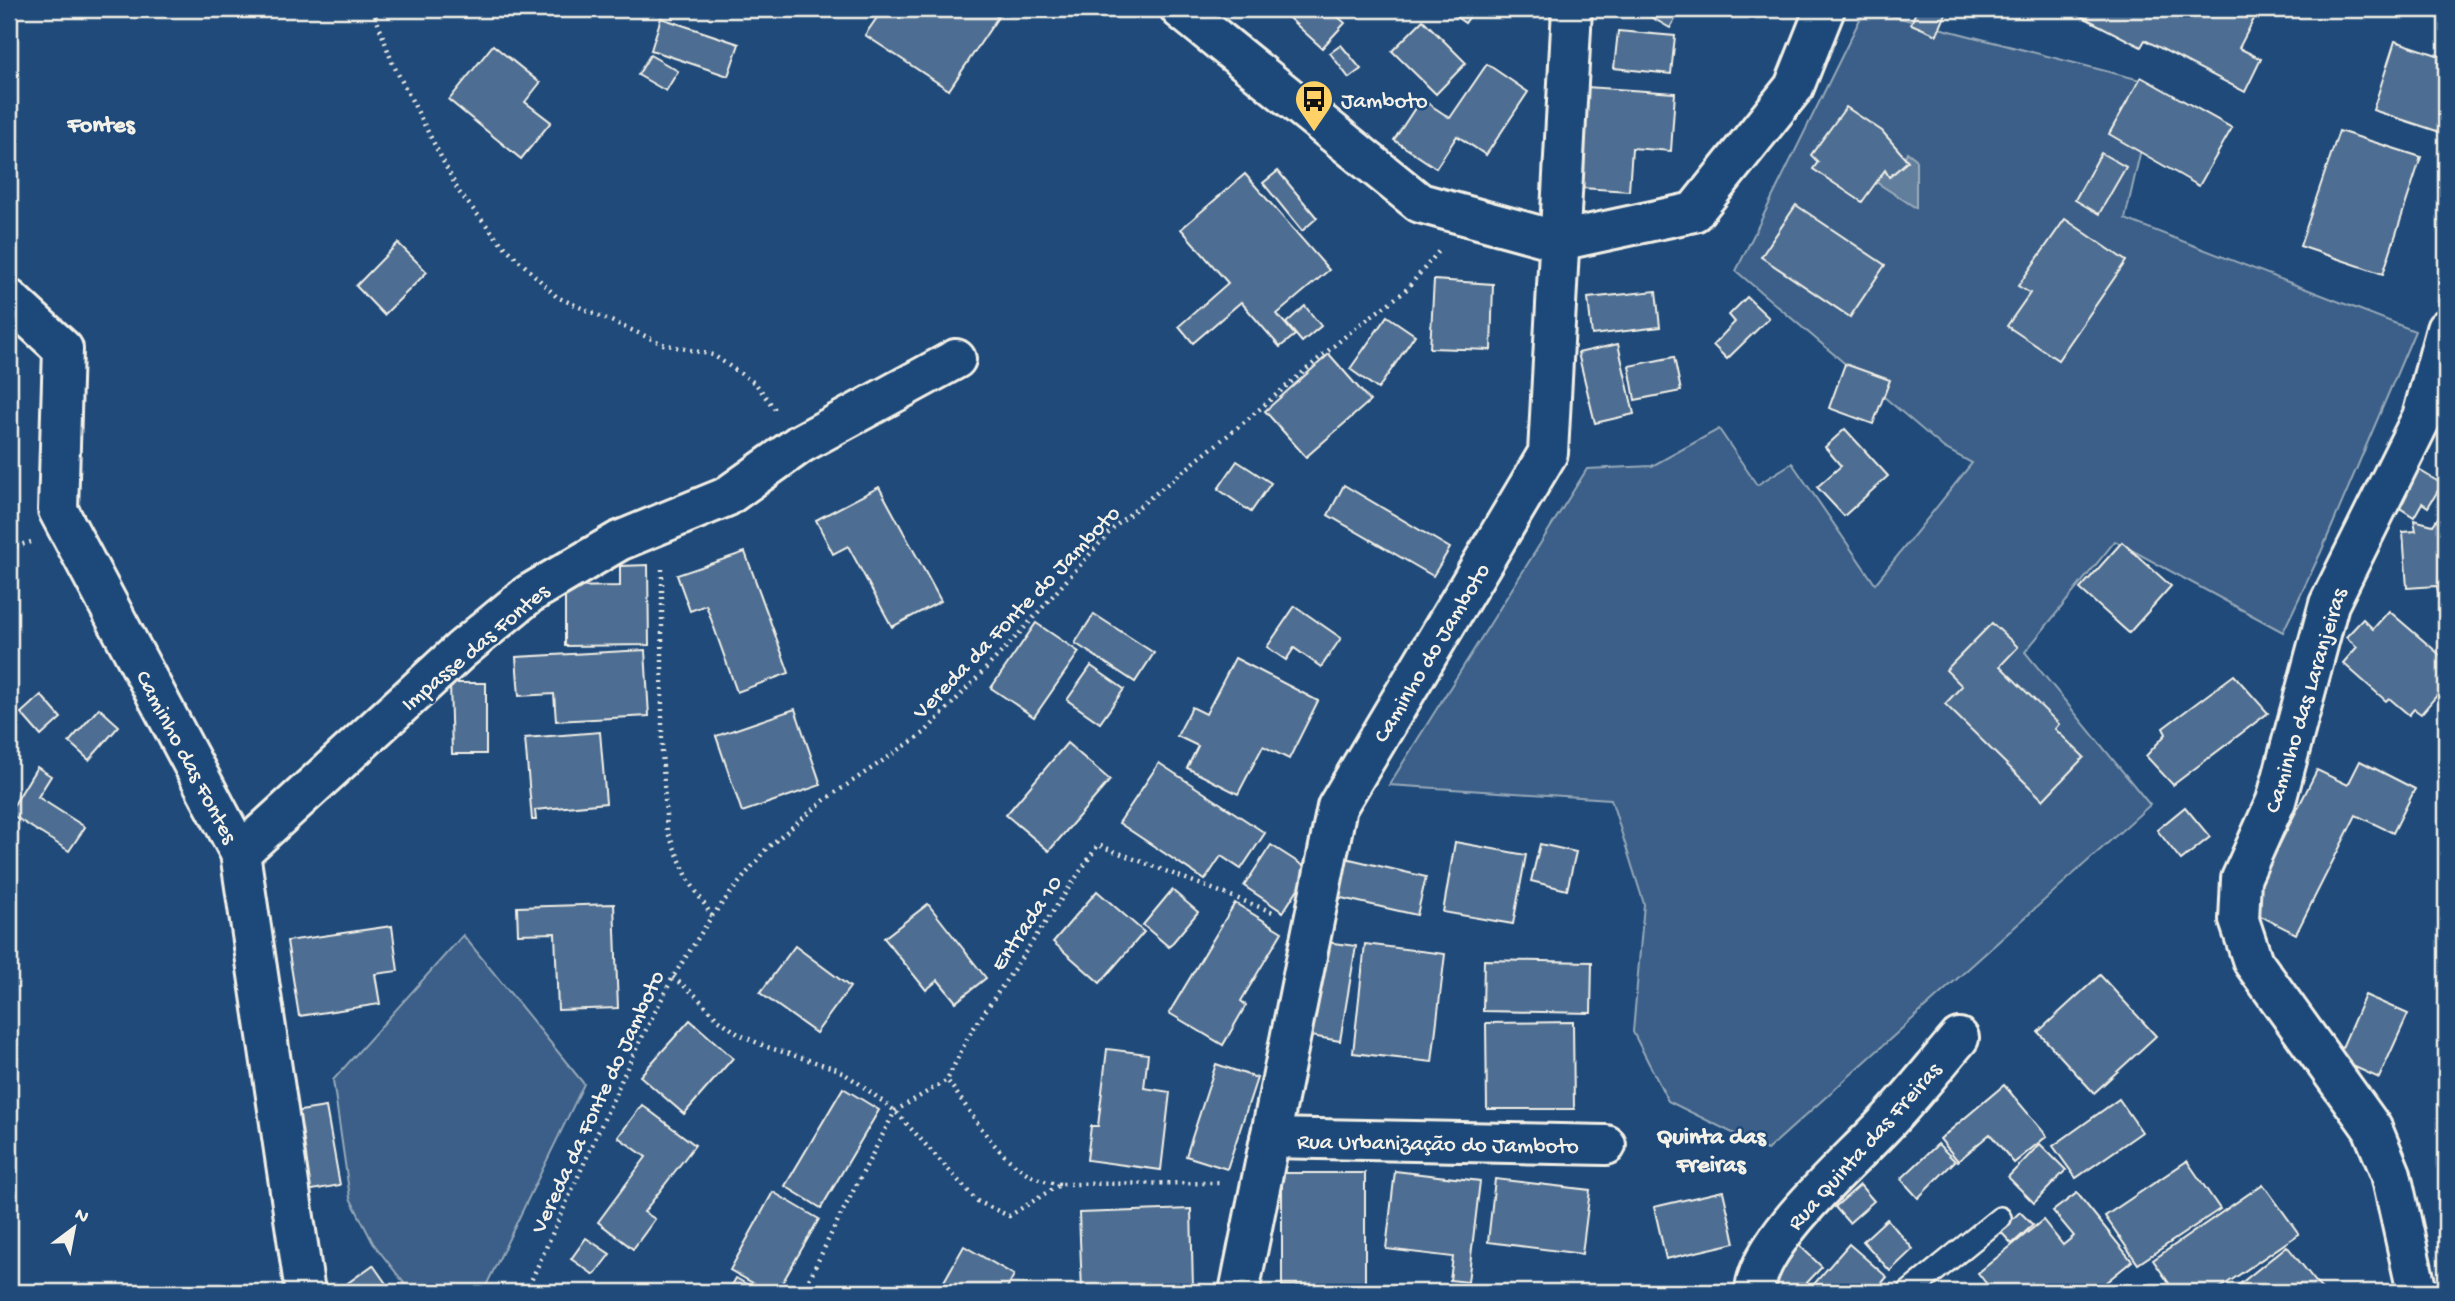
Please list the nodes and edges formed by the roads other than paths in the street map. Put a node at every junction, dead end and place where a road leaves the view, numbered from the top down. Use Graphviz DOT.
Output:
graph roads {
  1 [pos="1180,9"];
  2 [pos="1572,9"];
  3 [pos="1825,9"];
  4 [pos="1559,241"];
  5 [pos="9,299"];
  6 [pos="2446,329"];
  7 [pos="956,359"];
  8 [pos="240,853"];
  9 [pos="1959,1038"];
  10 [pos="1270,1139"];
  11 [pos="1606,1145"];
  12 [pos="2000,1218"];
  13 [pos="305,1292"];
  14 [pos="1239,1292"];
  15 [pos="1755,1292"];
  16 [pos="1909,1292"];
  17 [pos="2417,1292"];
  1 -- 4 [label="street"];
  2 -- 4 [label="street, Caminho do Jamboto"];
  3 -- 4 [label="street"];
  4 -- 10 [label="street, Caminho do Jamboto"];
  5 -- 8 [label="street, Caminho das Fontes"];
  6 -- 17 [label="street, Caminho das Laranjeiras"];
  7 -- 8 [label="street, Impasse das Fontes"];
  8 -- 13 [label="street, Caminho das Fontes"];
  9 -- 15 [label="street, Rua Quinta das Freiras"];
  10 -- 11 [label="street, Rua Urbanização do Jamboto"];
  10 -- 14 [label="street, Caminho do Jamboto"];
  12 -- 16 [label="lane"];
}
